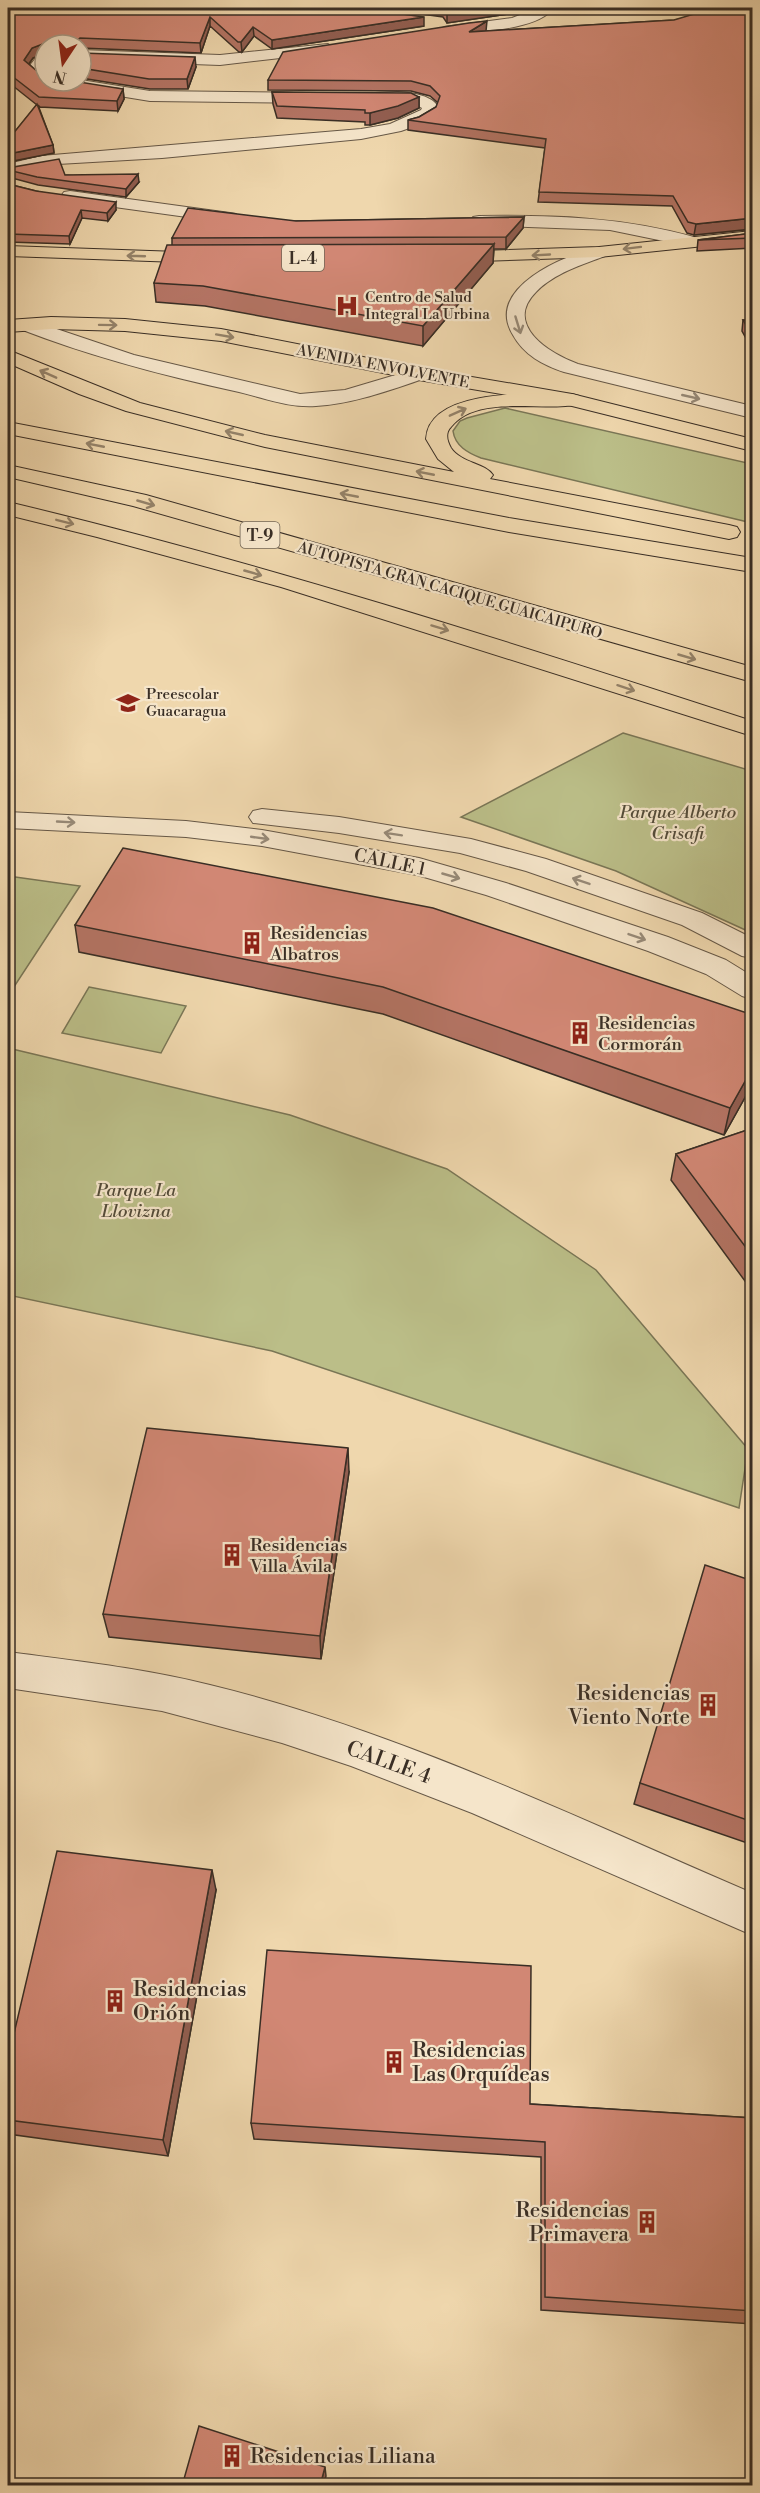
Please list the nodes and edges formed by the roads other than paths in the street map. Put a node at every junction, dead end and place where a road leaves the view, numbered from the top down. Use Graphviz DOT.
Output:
graph roads {
  1 [pos="547,8"];
  2 [pos="431,28"];
  3 [pos="345,46"];
  4 [pos="93,55"];
  5 [pos="93,87"];
  6 [pos="330,98"];
  7 [pos="360,98"];
  8 [pos="9,180"];
  9 [pos="48,194"];
  10 [pos="251,221"];
  11 [pos="463,221"];
  12 [pos="753,236"];
  13 [pos="688,241"];
  14 [pos="8,250"];
  15 [pos="599,252"];
  16 [pos="428,257"];
  17 [pos="223,258"];
  18 [pos="51,323"];
  19 [pos="17,325"];
  20 [pos="8,356"];
  21 [pos="419,374"];
  22 [pos="339,396"];
  23 [pos="572,400"];
  24 [pos="753,412"];
  25 [pos="8,428"];
  26 [pos="753,446"];
  27 [pos="8,471"];
  28 [pos="8,509"];
  29 [pos="509,525"];
  30 [pos="729,532"];
  31 [pos="753,537"];
  32 [pos="753,565"];
  33 [pos="753,582"];
  34 [pos="510,608"];
  35 [pos="753,675"];
  36 [pos="753,706"];
  37 [pos="753,729"];
  38 [pos="8,797"];
  39 [pos="185,818"];
  40 [pos="8,820"];
  41 [pos="536,865"];
  42 [pos="529,900"];
  43 [pos="744,945"];
  44 [pos="716,967"];
  45 [pos="753,990"];
  46 [pos="8,1670"];
  47 [pos="753,1914"];
  1 -- 2 [label="street"];
  3 -- 4 [label="street"];
  5 -- 6 [label="street"];
  7 -- 8 [label="street"];
  9 -- 10 [label="street"];
  11 -- 13 [label="street"];
  12 -- 13 [label="main road"];
  13 -- 15 [label="main road, one-way"];
  17 -- 14 [label="main road, one-way"];
  15 -- 16 [label="main road, one-way"];
  15 -- 24 [label="street, one-way"];
  18 -- 19 [label="main road, AVENIDA ENVOLVENTE"];
  18 -- 21 [label="main road, AVENIDA ENVOLVENTE, one-way"];
  18 -- 22 [label="street"];
  19 -- 22 [label="street"];
  30 -- 20 [label="main road, one-way"];
  21 -- 22 [label="street"];
  21 -- 23 [label="main road, AVENIDA ENVOLVENTE"];
  23 -- 26 [label="main road, AVENIDA ENVOLVENTE"];
  30 -- 23 [label="main road, one-way"];
  29 -- 25 [label="main road, one-way"];
  27 -- 34 [label="main road, AUTOPISTA GRAN CACIQUE GUAICAIPURO / T-9, one-way"];
  28 -- 37 [label="main road, one-way"];
  29 -- 32 [label="main road"];
  29 -- 33 [label="main road"];
  30 -- 31 [label="main road"];
  34 -- 35 [label="main road, AUTOPISTA GRAN CACIQUE GUAICAIPURO / T-9, one-way"];
  34 -- 36 [label="main road"];
  38 -- 39 [label="street, CALLE 1"];
  40 -- 39 [label="street, CALLE 1, one-way"];
  41 -- 39 [label="street, CALLE 1, one-way"];
  39 -- 42 [label="street, CALLE 1, one-way"];
  41 -- 42 [label="street"];
  43 -- 41 [label="street, CALLE 1, one-way"];
  42 -- 44 [label="street, CALLE 1, one-way"];
  43 -- 44 [label="street"];
  44 -- 45 [label="street, CALLE 1"];
  46 -- 47 [label="street, CALLE 4"];
}
